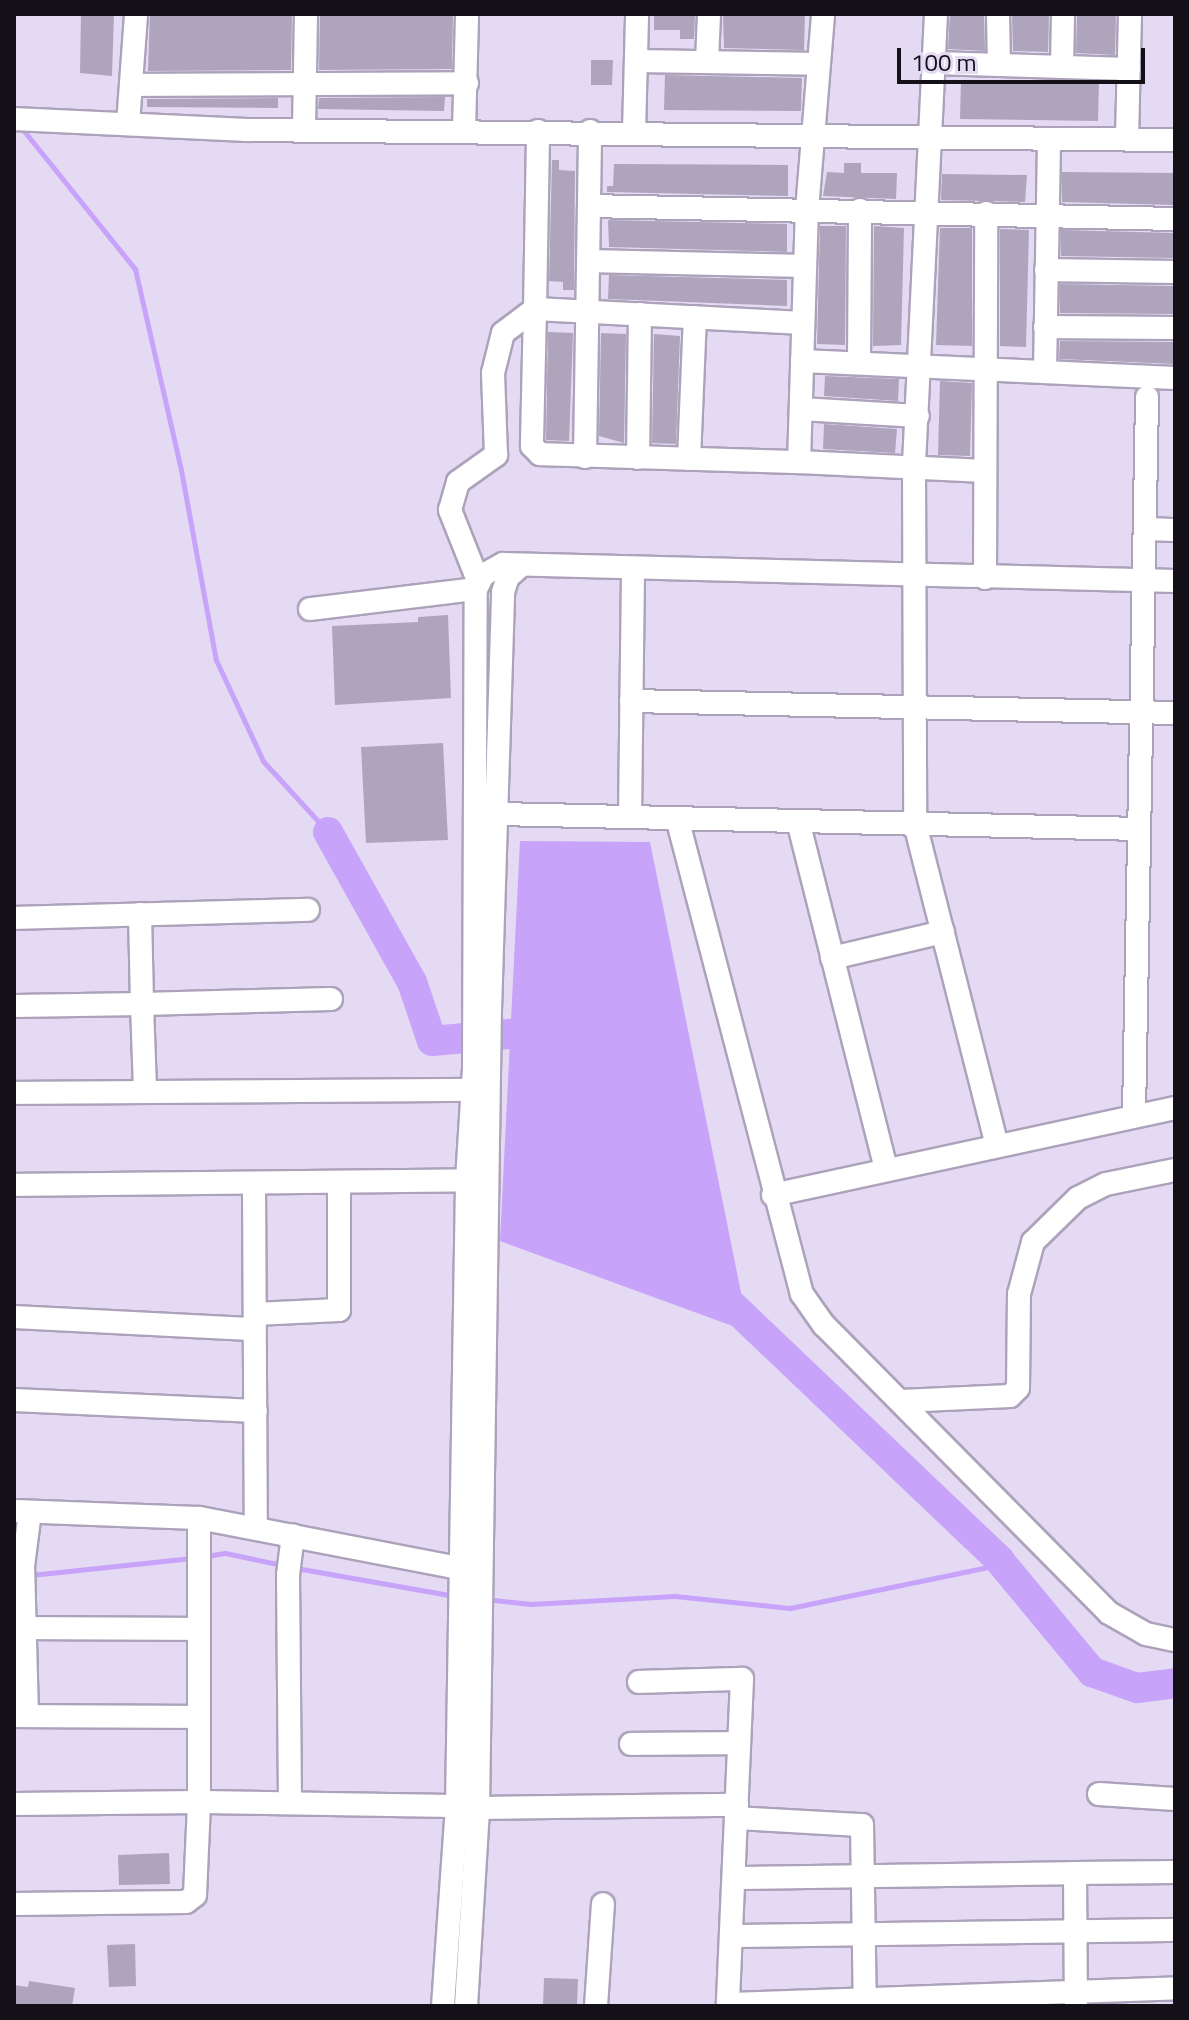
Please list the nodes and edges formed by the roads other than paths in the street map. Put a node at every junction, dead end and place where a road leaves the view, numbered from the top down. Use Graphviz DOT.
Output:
graph roads {
  1 [pos="136,14"];
  2 [pos="306,14"];
  3 [pos="467,14"];
  4 [pos="637,14"];
  5 [pos="709,14"];
  6 [pos="823,14"];
  7 [pos="936,14"];
  8 [pos="998,14"];
  9 [pos="1063,14"];
  10 [pos="1130,14"];
  11 [pos="636,61"];
  12 [pos="707,62"];
  13 [pos="935,63"];
  14 [pos="819,64"];
  15 [pos="999,65"];
  16 [pos="1062,67"];
  17 [pos="1129,69"];
  18 [pos="467,83"];
  19 [pos="305,84"];
  20 [pos="131,85"];
  21 [pos="14,119"];
  22 [pos="128,124"];
  23 [pos="304,128"];
  24 [pos="464,131"];
  25 [pos="538,131"];
  26 [pos="590,131"];
  27 [pos="634,132"];
  28 [pos="933,135"];
  29 [pos="814,138"];
  30 [pos="1127,138"];
  31 [pos="1049,139"];
  32 [pos="1175,140"];
  33 [pos="589,206"];
  34 [pos="807,210"];
  35 [pos="860,210"];
  36 [pos="925,211"];
  37 [pos="986,213"];
  38 [pos="1047,214"];
  39 [pos="1175,219"];
  40 [pos="588,261"];
  41 [pos="805,266"];
  42 [pos="1046,270"];
  43 [pos="1175,272"];
  44 [pos="535,309"];
  45 [pos="587,312"];
  46 [pos="640,314"];
  47 [pos="695,317"];
  48 [pos="803,323"];
  49 [pos="1045,327"];
  50 [pos="1175,328"];
  51 [pos="802,361"];
  52 [pos="859,363"];
  53 [pos="921,365"];
  54 [pos="986,370"];
  55 [pos="1045,372"];
  56 [pos="1175,378"];
  57 [pos="1147,397"];
  58 [pos="801,409"];
  59 [pos="918,416"];
  60 [pos="585,457"];
  61 [pos="638,458"];
  62 [pos="689,459"];
  63 [pos="799,462"];
  64 [pos="914,468"];
  65 [pos="985,471"];
  66 [pos="1145,529"];
  67 [pos="1175,530"];
  68 [pos="519,567"];
  69 [pos="633,571"];
  70 [pos="912,576"];
  71 [pos="985,578"];
  72 [pos="1143,581"];
  73 [pos="1175,581"];
  74 [pos="478,586"];
  75 [pos="310,609"];
  76 [pos="631,701"];
  77 [pos="912,708"];
  78 [pos="1141,713"];
  79 [pos="1175,713"];
  80 [pos="499,814"];
  81 [pos="630,817"];
  82 [pos="677,818"];
  83 [pos="798,821"];
  84 [pos="915,824"];
  85 [pos="1138,829"];
  86 [pos="308,910"];
  87 [pos="140,914"];
  88 [pos="14,918"];
  89 [pos="943,932"];
  90 [pos="832,958"];
  91 [pos="331,999"];
  92 [pos="142,1004"];
  93 [pos="14,1006"];
  94 [pos="472,1090"];
  95 [pos="145,1092"];
  96 [pos="14,1093"];
  97 [pos="1175,1108"];
  98 [pos="1134,1115"];
  99 [pos="997,1146"];
  100 [pos="886,1170"];
  101 [pos="1175,1170"];
  102 [pos="467,1180"];
  103 [pos="339,1182"];
  104 [pos="254,1183"];
  105 [pos="14,1185"];
  106 [pos="773,1195"];
  107 [pos="14,1317"];
  108 [pos="255,1322"];
  109 [pos="14,1400"];
  110 [pos="901,1401"];
  111 [pos="256,1411"];
  112 [pos="22,1511"];
  113 [pos="199,1518"];
  114 [pos="256,1526"];
  115 [pos="293,1535"];
  116 [pos="470,1589"];
  117 [pos="25,1628"];
  118 [pos="199,1629"];
  119 [pos="1175,1640"];
  120 [pos="639,1682"];
  121 [pos="21,1716"];
  122 [pos="199,1717"];
  123 [pos="739,1743"];
  124 [pos="631,1744"];
  125 [pos="1099,1794"];
  126 [pos="1175,1799"];
  127 [pos="199,1802"];
  128 [pos="290,1803"];
  129 [pos="14,1804"];
  130 [pos="468,1807"];
  131 [pos="737,1812"];
  132 [pos="1175,1872"];
  133 [pos="1075,1873"];
  134 [pos="734,1878"];
  135 [pos="862,1879"];
  136 [pos="14,1904"];
  137 [pos="603,1904"];
  138 [pos="1175,1930"];
  139 [pos="1076,1933"];
  140 [pos="731,1936"];
  141 [pos="863,1938"];
  142 [pos="1175,1988"];
  143 [pos="1076,1998"];
  144 [pos="865,2003"];
  145 [pos="728,2005"];
  146 [pos="443,2006"];
  147 [pos="466,2006"];
  148 [pos="596,2006"];
  1 -- 20 [label="street"];
  2 -- 19 [label="street"];
  3 -- 18 [label="street"];
  4 -- 11 [label="street"];
  5 -- 12 [label="street"];
  6 -- 14 [label="street"];
  7 -- 13 [label="street"];
  8 -- 15 [label="street"];
  9 -- 16 [label="street"];
  10 -- 17 [label="street"];
  11 -- 12 [label="street"];
  11 -- 27 [label="street"];
  12 -- 14 [label="street"];
  13 -- 15 [label="street"];
  13 -- 28 [label="street"];
  14 -- 29 [label="street"];
  15 -- 16 [label="street"];
  16 -- 17 [label="street"];
  17 -- 30 [label="street"];
  18 -- 19 [label="street"];
  18 -- 24 [label="street"];
  19 -- 20 [label="street"];
  19 -- 23 [label="street"];
  20 -- 22 [label="street"];
  21 -- 22 [label="street"];
  22 -- 23 [label="street"];
  23 -- 24 [label="street"];
  24 -- 25 [label="street"];
  25 -- 26 [label="street"];
  25 -- 44 [label="street"];
  26 -- 27 [label="street"];
  26 -- 33 [label="street"];
  27 -- 29 [label="street"];
  28 -- 29 [label="street"];
  28 -- 31 [label="street"];
  28 -- 36 [label="street"];
  29 -- 34 [label="street"];
  30 -- 31 [label="street"];
  30 -- 32 [label="street"];
  31 -- 38 [label="street"];
  33 -- 34 [label="street"];
  33 -- 40 [label="street"];
  34 -- 35 [label="street"];
  34 -- 41 [label="street"];
  35 -- 36 [label="street"];
  35 -- 52 [label="street"];
  36 -- 37 [label="street"];
  36 -- 53 [label="street"];
  37 -- 38 [label="street"];
  37 -- 54 [label="street"];
  38 -- 39 [label="street"];
  38 -- 42 [label="street"];
  40 -- 41 [label="street"];
  40 -- 45 [label="street"];
  41 -- 48 [label="street"];
  42 -- 43 [label="street"];
  42 -- 49 [label="street"];
  44 -- 45 [label="street"];
  44 -- 60 [label="street"];
  44 -- 74 [label="street"];
  45 -- 46 [label="street"];
  45 -- 60 [label="street"];
  46 -- 47 [label="street"];
  46 -- 61 [label="street"];
  47 -- 48 [label="street"];
  47 -- 62 [label="street"];
  48 -- 51 [label="street"];
  49 -- 50 [label="street"];
  49 -- 55 [label="street"];
  51 -- 52 [label="street"];
  51 -- 58 [label="street"];
  52 -- 53 [label="street"];
  53 -- 54 [label="street"];
  53 -- 59 [label="street"];
  54 -- 55 [label="street"];
  54 -- 65 [label="street"];
  55 -- 56 [label="street"];
  57 -- 66 [label="street"];
  58 -- 59 [label="street"];
  58 -- 63 [label="street"];
  59 -- 64 [label="street"];
  60 -- 61 [label="street"];
  61 -- 62 [label="street"];
  62 -- 63 [label="street"];
  63 -- 64 [label="street"];
  64 -- 65 [label="street"];
  64 -- 70 [label="street"];
  65 -- 71 [label="street"];
  66 -- 67 [label="street"];
  66 -- 72 [label="street"];
  68 -- 69 [label="street"];
  68 -- 74 [label="street"];
  68 -- 80 [label="street"];
  69 -- 70 [label="street"];
  69 -- 76 [label="street"];
  70 -- 71 [label="street"];
  70 -- 77 [label="street"];
  71 -- 72 [label="street"];
  72 -- 73 [label="street"];
  72 -- 78 [label="street"];
  74 -- 75 [label="street"];
  74 -- 94 [label="street"];
  76 -- 77 [label="street"];
  76 -- 81 [label="street"];
  77 -- 78 [label="street"];
  77 -- 84 [label="street"];
  78 -- 79 [label="street"];
  78 -- 85 [label="street"];
  80 -- 81 [label="street"];
  80 -- 116 [label="street"];
  81 -- 82 [label="street"];
  82 -- 83 [label="street"];
  82 -- 106 [label="street"];
  83 -- 84 [label="street"];
  83 -- 90 [label="street"];
  84 -- 85 [label="street"];
  84 -- 89 [label="street"];
  85 -- 98 [label="street"];
  86 -- 87 [label="street"];
  87 -- 88 [label="street"];
  87 -- 92 [label="street"];
  89 -- 90 [label="street"];
  89 -- 99 [label="street"];
  90 -- 100 [label="street"];
  91 -- 92 [label="street"];
  92 -- 93 [label="street"];
  92 -- 95 [label="street"];
  94 -- 95 [label="street"];
  94 -- 102 [label="street"];
  95 -- 96 [label="street"];
  97 -- 98 [label="street"];
  98 -- 99 [label="street"];
  99 -- 100 [label="street"];
  100 -- 106 [label="street"];
  101 -- 110 [label="street"];
  102 -- 103 [label="street"];
  102 -- 116 [label="street"];
  103 -- 104 [label="street"];
  103 -- 108 [label="street"];
  104 -- 105 [label="street"];
  104 -- 108 [label="street"];
  106 -- 110 [label="street"];
  107 -- 108 [label="street"];
  108 -- 111 [label="street"];
  109 -- 111 [label="street"];
  110 -- 119 [label="street"];
  111 -- 114 [label="street"];
  112 -- 113 [label="street"];
  112 -- 117 [label="street"];
  113 -- 114 [label="street"];
  113 -- 118 [label="street"];
  114 -- 115 [label="street"];
  115 -- 116 [label="street"];
  115 -- 128 [label="street"];
  116 -- 130 [label="street"];
  117 -- 118 [label="street"];
  117 -- 121 [label="street"];
  118 -- 122 [label="street"];
  120 -- 123 [label="street"];
  121 -- 122 [label="street"];
  122 -- 127 [label="street"];
  123 -- 124 [label="street"];
  123 -- 131 [label="street"];
  125 -- 126 [label="street"];
  127 -- 128 [label="street"];
  127 -- 129 [label="street"];
  127 -- 136 [label="street"];
  128 -- 130 [label="street"];
  130 -- 131 [label="street"];
  130 -- 146 [label="street"];
  130 -- 147 [label="street"];
  131 -- 134 [label="street"];
  131 -- 135 [label="street"];
  132 -- 133 [label="street"];
  133 -- 135 [label="street"];
  133 -- 139 [label="street"];
  134 -- 135 [label="street"];
  134 -- 140 [label="street"];
  135 -- 141 [label="street"];
  137 -- 148 [label="street"];
  138 -- 139 [label="street"];
  139 -- 141 [label="street"];
  139 -- 143 [label="street"];
  140 -- 141 [label="street"];
  140 -- 145 [label="street"];
  141 -- 144 [label="street"];
  142 -- 143 [label="street"];
  143 -- 144 [label="street"];
  144 -- 145 [label="street"];
}
